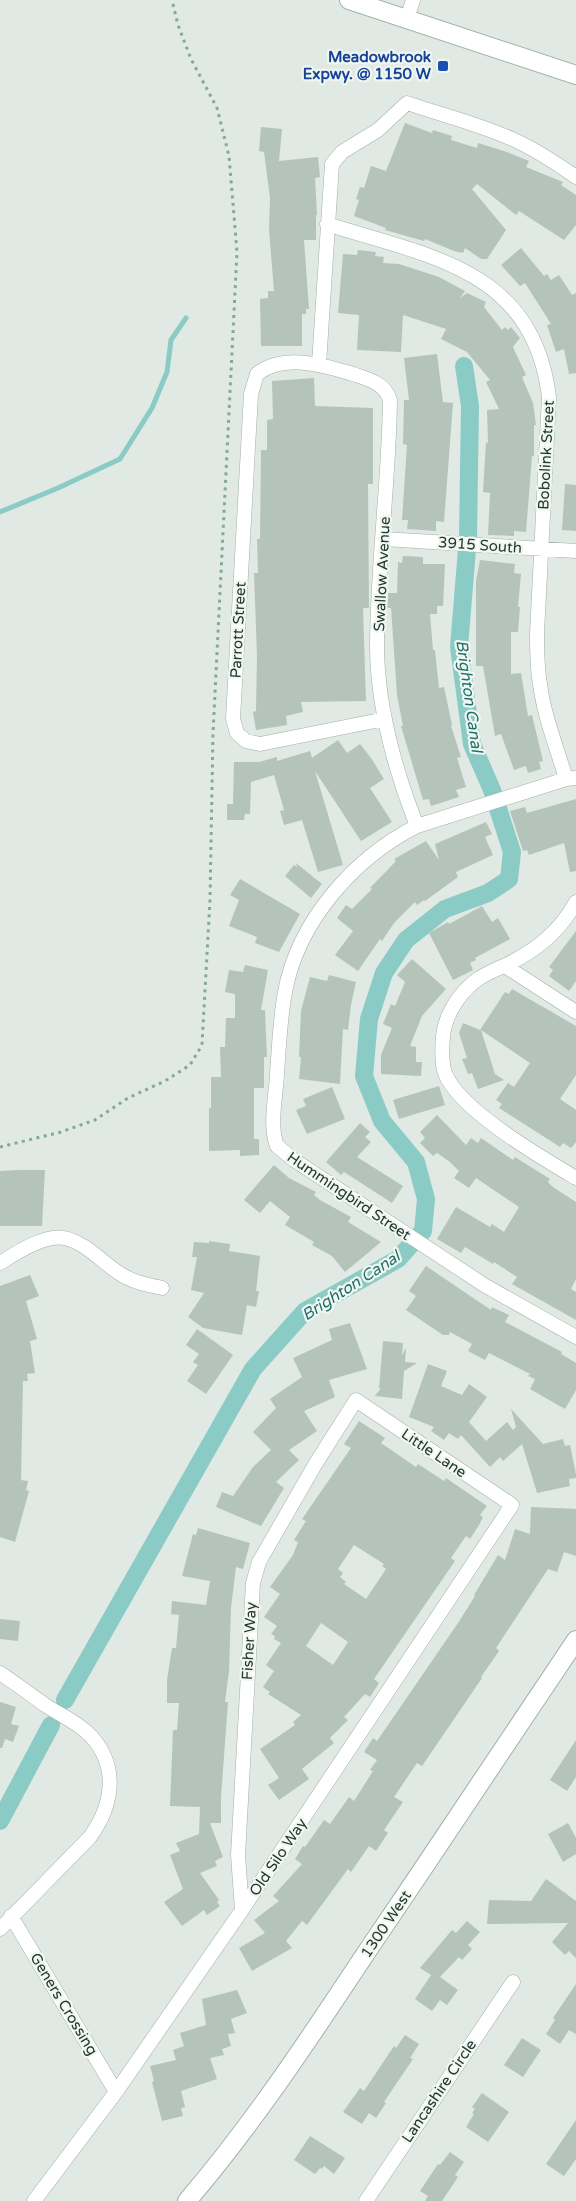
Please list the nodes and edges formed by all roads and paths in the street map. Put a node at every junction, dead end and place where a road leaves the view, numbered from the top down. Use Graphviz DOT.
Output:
graph roads {
  1 [pos="172,0"];
  2 [pos="349,0"];
  3 [pos="413,0"];
  4 [pos="389,6"];
  5 [pos="407,19"];
  6 [pos="576,75"];
  7 [pos="576,177"];
  8 [pos="327,224"];
  9 [pos="319,364"];
  10 [pos="257,374"];
  11 [pos="384,539"];
  12 [pos="541,549"];
  13 [pos="576,551"];
  14 [pos="385,719"];
  15 [pos="571,778"];
  16 [pos="417,826"];
  17 [pos="576,902"];
  18 [pos="505,966"];
  19 [pos="576,1012"];
  20 [pos="0,1147"];
  21 [pos="576,1178"];
  22 [pos="0,1263"];
  23 [pos="162,1288"];
  24 [pos="576,1337"];
  25 [pos="356,1400"];
  26 [pos="512,1505"];
  27 [pos="576,1640"];
  28 [pos="0,1673"];
  29 [pos="242,1911"];
  30 [pos="11,1916"];
  31 [pos="0,1929"];
  32 [pos="513,1982"];
  33 [pos="116,2092"];
  34 [pos="34,2201"];
  35 [pos="187,2201"];
  36 [pos="366,2201"];
  1 -- 20 [label="path"];
  2 -- 4 [label="street"];
  3 -- 5 [label="street"];
  4 -- 5 [label="street"];
  5 -- 6 [label="street"];
  7 -- 8 [label="street"];
  8 -- 9 [label="street"];
  8 -- 12 [label="street, Bobolink Street"];
  9 -- 10 [label="street, Swallow Avenue"];
  9 -- 11 [label="street, Swallow Avenue"];
  10 -- 14 [label="street, Parrott Street"];
  11 -- 12 [label="street, 3915 South"];
  11 -- 14 [label="street, Swallow Avenue"];
  12 -- 13 [label="street, 3915 South"];
  12 -- 15 [label="street, Bobolink Street"];
  14 -- 16 [label="street, Swallow Avenue"];
  15 -- 16 [label="street, Hummingbird Street"];
  16 -- 24 [label="street, Hummingbird Street"];
  17 -- 18 [label="street"];
  18 -- 19 [label="street"];
  18 -- 21 [label="street"];
  22 -- 23 [label="street"];
  25 -- 26 [label="street, Little Lane"];
  25 -- 29 [label="street, Fisher Way"];
  26 -- 29 [label="street, Old Silo Way"];
  27 -- 35 [label="street, 1300 West"];
  28 -- 30 [label="street"];
  29 -- 33 [label="street, Old Silo Way"];
  30 -- 31 [label="street"];
  30 -- 33 [label="street, Geners Crossing"];
  32 -- 36 [label="street, Lancashire Circle"];
  33 -- 34 [label="street, Old Silo Way"];
}
